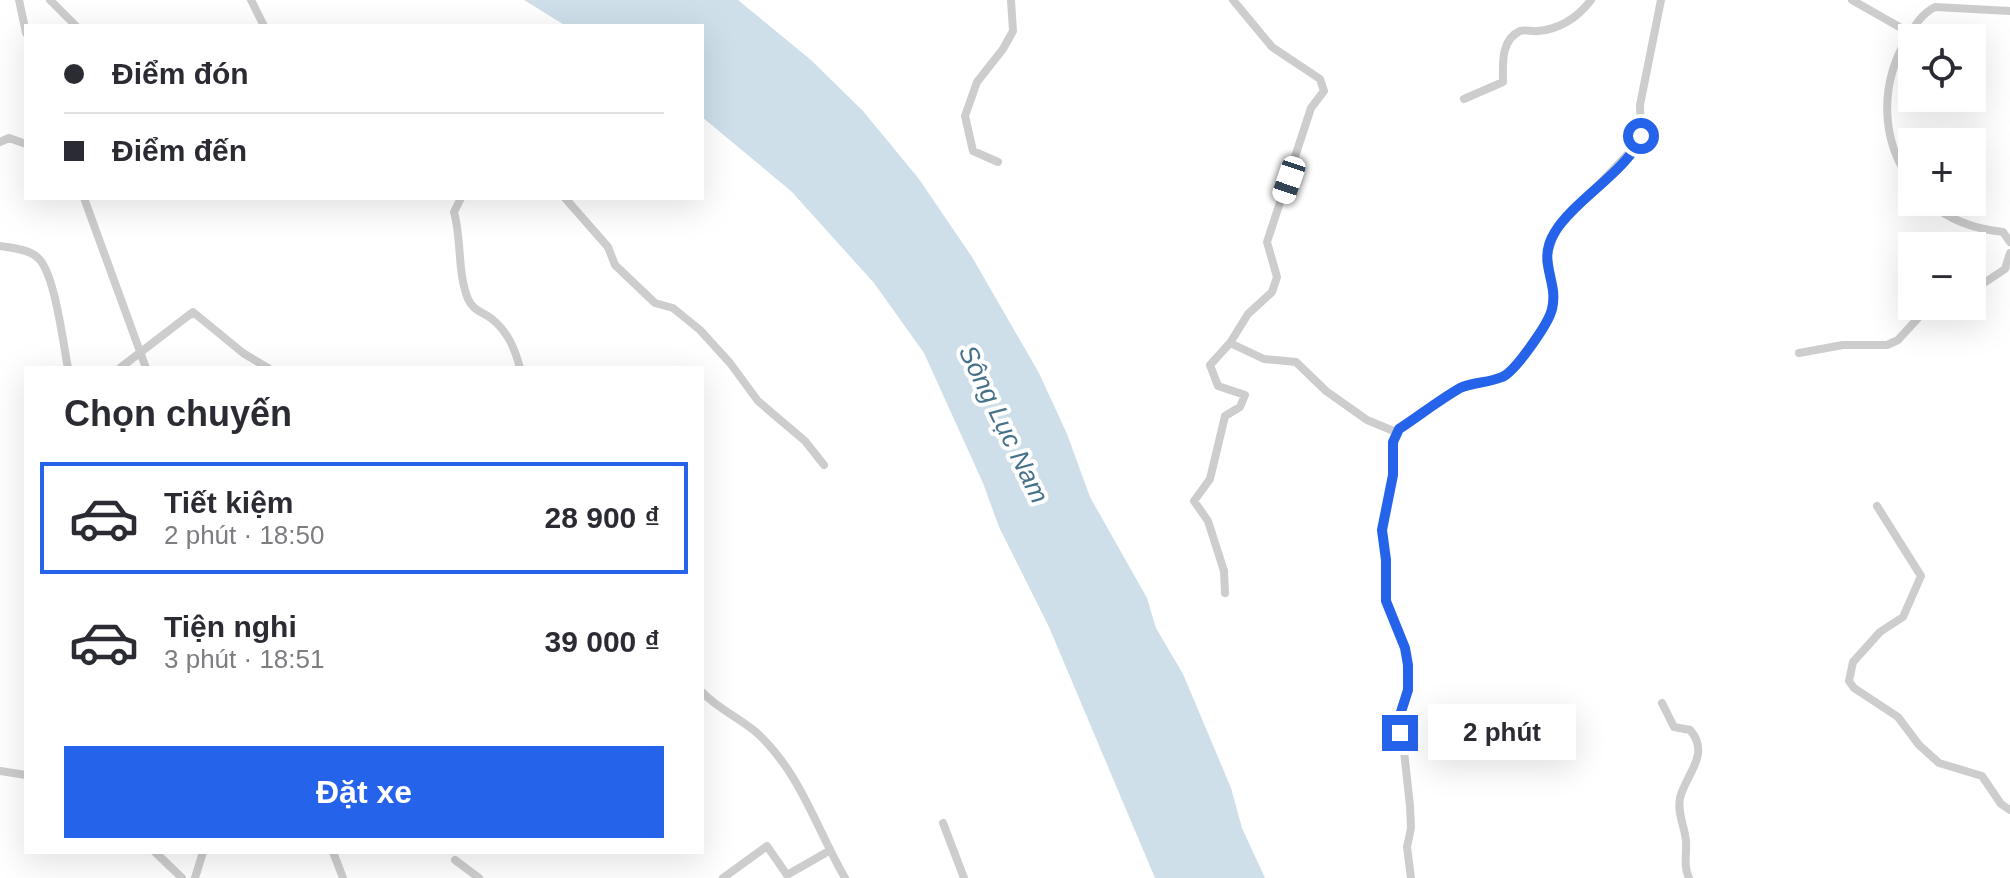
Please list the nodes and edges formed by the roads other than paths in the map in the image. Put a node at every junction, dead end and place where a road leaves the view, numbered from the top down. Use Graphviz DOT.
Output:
graph roads {
  1 [pos="19,0"];
  2 [pos="50,0"];
  3 [pos="251,0"];
  4 [pos="1011,0"];
  5 [pos="1233,0"];
  6 [pos="1591,0"];
  7 [pos="1661,0"];
  8 [pos="1852,0"];
  9 [pos="2010,11"];
  10 [pos="24,24"];
  11 [pos="74,24"];
  12 [pos="263,24"];
  13 [pos="1917,24"];
  14 [pos="1898,26"];
  15 [pos="1898,55"];
  16 [pos="1464,99"];
  17 [pos="0,142"];
  18 [pos="24,143"];
  19 [pos="998,162"];
  20 [pos="1898,162"];
  21 [pos="85,200"];
  22 [pos="460,200"];
  23 [pos="567,200"];
  24 [pos="1951,216"];
  25 [pos="2010,242"];
  26 [pos="0,246"];
  27 [pos="2010,253"];
  28 [pos="1986,282"];
  29 [pos="1916,320"];
  30 [pos="1230,343"];
  31 [pos="140,351"];
  32 [pos="1799,353"];
  33 [pos="68,366"];
  34 [pos="122,366"];
  35 [pos="145,366"];
  36 [pos="265,366"];
  37 [pos="519,366"];
  38 [pos="1396,432"];
  39 [pos="824,465"];
  40 [pos="1877,506"];
  41 [pos="1225,593"];
  42 [pos="704,694"];
  43 [pos="710,699"];
  44 [pos="1662,703"];
  45 [pos="704,705"];
  46 [pos="0,771"];
  47 [pos="24,775"];
  48 [pos="2010,810"];
  49 [pos="943,823"];
  50 [pos="829,851"];
  51 [pos="157,854"];
  52 [pos="202,854"];
  53 [pos="334,854"];
  54 [pos="455,860"];
  55 [pos="182,878"];
  56 [pos="195,878"];
  57 [pos="343,878"];
  58 [pos="479,878"];
  59 [pos="723,878"];
  60 [pos="845,878"];
  61 [pos="964,878"];
  62 [pos="1411,878"];
  63 [pos="1689,878"];
  1 -- 10 [label="street"];
  2 -- 11 [label="street"];
  3 -- 12 [label="street"];
  4 -- 19 [label="street"];
  5 -- 30 [label="street"];
  6 -- 16 [label="street"];
  7 -- 38 [label="street"];
  8 -- 14 [label="street"];
  9 -- 13 [label="street"];
  15 -- 20 [label="street"];
  17 -- 18 [label="street"];
  21 -- 31 [label="street"];
  22 -- 37 [label="street"];
  23 -- 39 [label="street"];
  24 -- 25 [label="street"];
  26 -- 33 [label="street"];
  27 -- 28 [label="street"];
  29 -- 32 [label="street"];
  30 -- 38 [label="street"];
  30 -- 41 [label="street"];
  31 -- 34 [label="street"];
  31 -- 35 [label="street"];
  31 -- 36 [label="street"];
  38 -- 62 [label="street"];
  40 -- 48 [label="street"];
  42 -- 43 [label="street"];
  43 -- 45 [label="street"];
  43 -- 50 [label="street"];
  44 -- 63 [label="street"];
  46 -- 47 [label="street"];
  49 -- 61 [label="street"];
  50 -- 59 [label="street"];
  50 -- 60 [label="street"];
  51 -- 55 [label="street"];
  52 -- 56 [label="street"];
  53 -- 57 [label="street"];
  54 -- 58 [label="street"];
}
